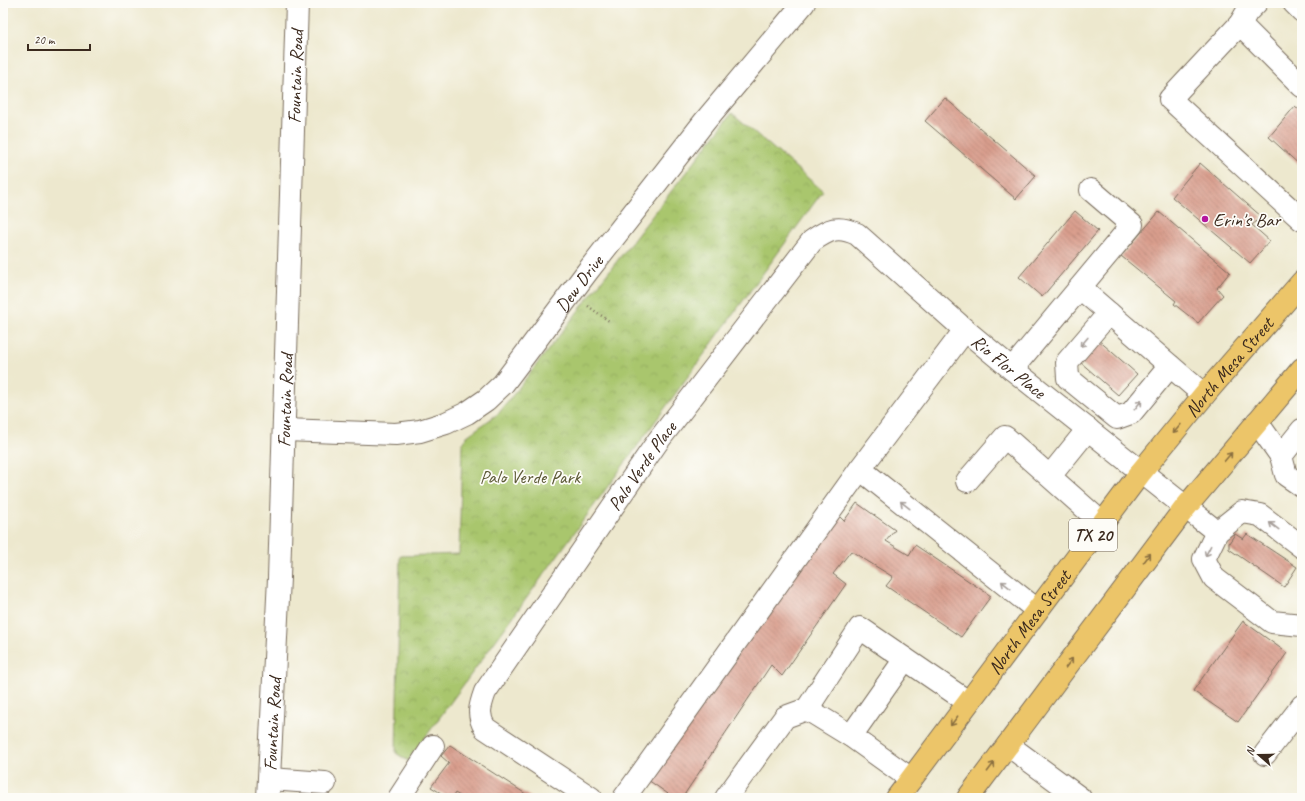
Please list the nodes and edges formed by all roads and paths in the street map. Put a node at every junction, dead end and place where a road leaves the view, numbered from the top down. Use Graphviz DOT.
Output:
graph roads {
  1 [pos="297,3"];
  2 [pos="804,3"];
  3 [pos="1256,3"];
  4 [pos="1294,3"];
  5 [pos="1302,10"];
  6 [pos="1240,24"];
  7 [pos="1302,86"];
  8 [pos="1091,190"];
  9 [pos="1302,220"];
  10 [pos="833,229"];
  11 [pos="1302,282"];
  12 [pos="1080,288"];
  13 [pos="1109,313"];
  14 [pos="966,330"];
  15 [pos="1170,366"];
  16 [pos="1012,369"];
  17 [pos="1302,369"];
  18 [pos="1204,395"];
  19 [pos="1257,422"];
  20 [pos="1088,429"];
  21 [pos="284,430"];
  22 [pos="1302,430"];
  23 [pos="1281,456"];
  24 [pos="860,469"];
  25 [pos="1141,472"];
  26 [pos="1050,476"];
  27 [pos="967,481"];
  28 [pos="1302,486"];
  29 [pos="1185,508"];
  30 [pos="1102,523"];
  31 [pos="1217,532"];
  32 [pos="1302,547"];
  33 [pos="1037,610"];
  34 [pos="1302,624"];
  35 [pos="905,658"];
  36 [pos="968,702"];
  37 [pos="1302,706"];
  38 [pos="807,709"];
  39 [pos="851,736"];
  40 [pos="1008,745"];
  41 [pos="433,746"];
  42 [pos="1265,754"];
  43 [pos="911,779"];
  44 [pos="325,783"];
  45 [pos="269,788"];
  46 [pos="399,798"];
  47 [pos="591,798"];
  48 [pos="624,798"];
  49 [pos="726,798"];
  50 [pos="897,798"];
  51 [pos="968,798"];
  52 [pos="1080,798"];
  1 -- 21 [label="street, Fountain Road"];
  2 -- 21 [label="street, Dew Drive"];
  3 -- 6 [label="street"];
  4 -- 5 [label="street"];
  6 -- 7 [label="street"];
  6 -- 9 [label="street"];
  8 -- 12 [label="street"];
  10 -- 14 [label="street, Rio Flor Place"];
  10 -- 47 [label="street, Palo Verde Place"];
  11 -- 18 [label="main road, North Mesa Street / TX 20"];
  12 -- 13 [label="street"];
  12 -- 16 [label="street"];
  13 -- 15 [label="street"];
  13 -- 15 [label="street, one-way"];
  14 -- 16 [label="street, Rio Flor Place"];
  14 -- 24 [label="street"];
  15 -- 18 [label="street"];
  16 -- 20 [label="street, Rio Flor Place"];
  17 -- 19 [label="main road, TX 20"];
  18 -- 25 [label="main road, North Mesa Street / TX 20, one-way"];
  19 -- 23 [label="street"];
  29 -- 19 [label="main road, TX 20, one-way"];
  20 -- 25 [label="street, Rio Flor Place"];
  20 -- 26 [label="street"];
  21 -- 45 [label="street, Fountain Road"];
  22 -- 23 [label="street"];
  23 -- 28 [label="street"];
  33 -- 24 [label="street, one-way"];
  24 -- 48 [label="street"];
  25 -- 29 [label="street, Rio Flor Place"];
  25 -- 30 [label="main road, North Mesa Street / TX 20"];
  26 -- 27 [label="street"];
  26 -- 30 [label="street"];
  29 -- 31 [label="street, Rio Flor Place"];
  40 -- 29 [label="main road, TX 20, one-way"];
  30 -- 33 [label="main road, North Mesa Street / TX 20"];
  32 -- 31 [label="street, one-way"];
  31 -- 34 [label="street, one-way"];
  33 -- 36 [label="main road, North Mesa Street / TX 20"];
  35 -- 36 [label="street"];
  35 -- 38 [label="street"];
  35 -- 39 [label="street"];
  36 -- 43 [label="main road, North Mesa Street / TX 20, one-way"];
  37 -- 42 [label="street"];
  38 -- 39 [label="street"];
  38 -- 49 [label="street"];
  39 -- 43 [label="street"];
  51 -- 40 [label="main road, TX 20, one-way"];
  40 -- 52 [label="street"];
  41 -- 46 [label="street"];
  43 -- 50 [label="main road, North Mesa Street / TX 20"];
  44 -- 45 [label="street"];
}
